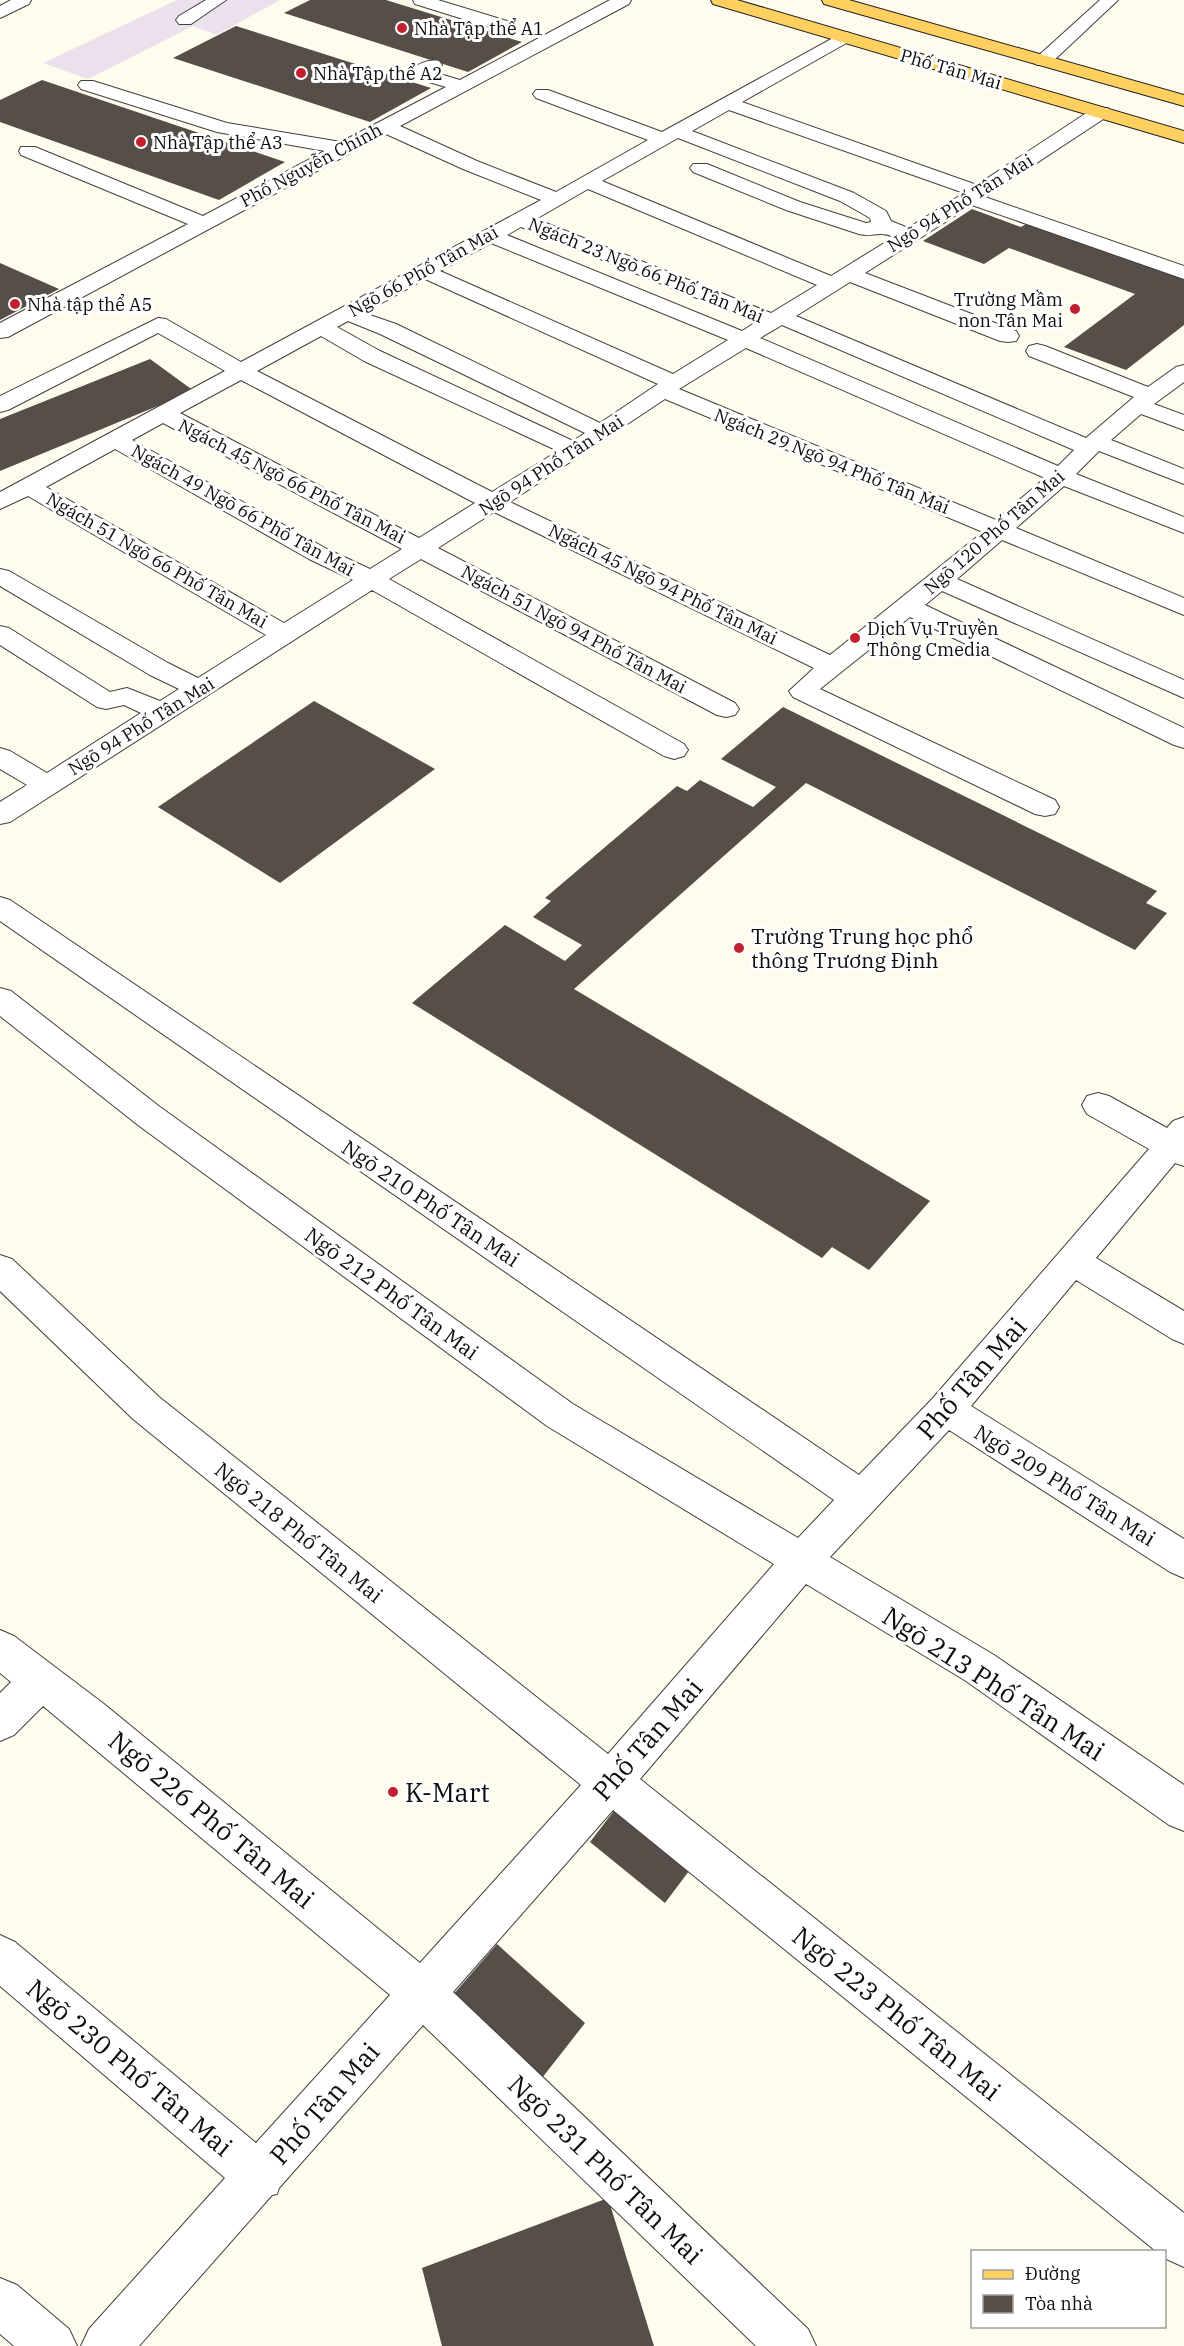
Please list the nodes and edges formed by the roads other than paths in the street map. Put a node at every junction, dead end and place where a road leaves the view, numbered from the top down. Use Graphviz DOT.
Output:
graph roads {
  1 [pos="23,0"];
  2 [pos="218,0"];
  3 [pos="421,0"];
  4 [pos="623,0"];
  5 [pos="718,0"];
  6 [pos="830,0"];
  7 [pos="1110,0"];
  8 [pos="0,13"];
  9 [pos="185,21"];
  10 [pos="501,26"];
  11 [pos="844,37"];
  12 [pos="1043,61"];
  13 [pos="433,65"];
  14 [pos="87,85"];
  15 [pos="461,86"];
  16 [pos="542,94"];
  17 [pos="1184,101"];
  18 [pos="727,103"];
  19 [pos="1101,112"];
  20 [pos="385,126"];
  21 [pos="670,135"];
  22 [pos="1184,137"];
  23 [pos="341,148"];
  24 [pos="28,151"];
  25 [pos="700,168"];
  26 [pos="587,182"];
  27 [pos="974,195"];
  28 [pos="557,198"];
  29 [pos="519,219"];
  30 [pos="204,223"];
  31 [pos="882,225"];
  32 [pos="489,235"];
  33 [pos="908,236"];
  34 [pos="423,271"];
  35 [pos="1184,273"];
  36 [pos="841,279"];
  37 [pos="346,313"];
  38 [pos="777,320"];
  39 [pos="321,327"];
  40 [pos="0,332"];
  41 [pos="1008,336"];
  42 [pos="746,340"];
  43 [pos="1037,351"];
  44 [pos="239,371"];
  45 [pos="1184,372"];
  46 [pos="669,387"];
  47 [pos="1144,400"];
  48 [pos="0,405"];
  49 [pos="162,413"];
  50 [pos="1184,423"];
  51 [pos="602,432"];
  52 [pos="114,439"];
  53 [pos="1092,445"];
  54 [pos="575,450"];
  55 [pos="1061,476"];
  56 [pos="1184,477"];
  57 [pos="28,486"];
  58 [pos="0,502"];
  59 [pos="493,502"];
  60 [pos="1184,526"];
  61 [pos="1001,529"];
  62 [pos="421,548"];
  63 [pos="0,576"];
  64 [pos="372,579"];
  65 [pos="939,580"];
  66 [pos="908,606"];
  67 [pos="1184,607"];
  68 [pos="0,634"];
  69 [pos="285,634"];
  70 [pos="833,667"];
  71 [pos="200,689"];
  72 [pos="1184,690"];
  73 [pos="726,710"];
  74 [pos="162,713"];
  75 [pos="1184,739"];
  76 [pos="674,750"];
  77 [pos="0,757"];
  78 [pos="47,785"];
  79 [pos="1045,807"];
  80 [pos="0,814"];
  81 [pos="0,907"];
  82 [pos="0,999"];
  83 [pos="1098,1105"];
  84 [pos="1180,1142"];
  85 [pos="1073,1261"];
  86 [pos="0,1269"];
  87 [pos="1184,1329"];
  88 [pos="946,1409"];
  89 [pos="862,1498"];
  90 [pos="1184,1560"];
  91 [pos="801,1562"];
  92 [pos="0,1649"];
  93 [pos="40,1681"];
  94 [pos="0,1721"];
  95 [pos="611,1782"];
  96 [pos="1184,1810"];
  97 [pos="0,1957"];
  98 [pos="421,1992"];
  99 [pos="260,2177"];
  100 [pos="1184,2243"];
  101 [pos="0,2302"];
  102 [pos="52,2346"];
  103 [pos="106,2346"];
  104 [pos="790,2346"];
  1 -- 8 [label="street"];
  2 -- 9 [label="street"];
  3 -- 10 [label="street"];
  4 -- 15 [label="street, Phố Nguyễn Chính"];
  5 -- 11 [label="main road, Phố Tân Mai"];
  6 -- 12 [label="main road, Phố Tân Mai"];
  7 -- 12 [label="street"];
  11 -- 18 [label="street, Ngõ 66 Phố Tân Mai"];
  11 -- 19 [label="main road, Phố Tân Mai"];
  12 -- 17 [label="main road, Phố Tân Mai"];
  13 -- 15 [label="street"];
  14 -- 23 [label="street"];
  15 -- 20 [label="street, Phố Nguyễn Chính"];
  16 -- 21 [label="street"];
  18 -- 21 [label="street, Ngõ 66 Phố Tân Mai"];
  18 -- 27 [label="street"];
  19 -- 22 [label="main road, Phố Tân Mai"];
  19 -- 27 [label="street, Ngõ 94 Phố Tân Mai"];
  20 -- 23 [label="street, Phố Nguyễn Chính"];
  20 -- 28 [label="street"];
  21 -- 26 [label="street, Ngõ 66 Phố Tân Mai"];
  21 -- 31 [label="street"];
  23 -- 30 [label="street, Phố Nguyễn Chính"];
  24 -- 30 [label="street"];
  25 -- 31 [label="street"];
  26 -- 28 [label="street, Ngõ 66 Phố Tân Mai"];
  26 -- 36 [label="street"];
  27 -- 33 [label="street, Ngõ 94 Phố Tân Mai"];
  27 -- 35 [label="street"];
  28 -- 29 [label="street, Ngõ 66 Phố Tân Mai"];
  29 -- 32 [label="street, Ngõ 66 Phố Tân Mai"];
  29 -- 38 [label="street, Ngách 23 Ngõ 66 Phố Tân Mai"];
  30 -- 40 [label="street, Phố Nguyễn Chính"];
  31 -- 33 [label="street"];
  32 -- 34 [label="street, Ngõ 66 Phố Tân Mai"];
  32 -- 42 [label="street"];
  33 -- 36 [label="street, Ngõ 94 Phố Tân Mai"];
  34 -- 37 [label="street, Ngõ 66 Phố Tân Mai"];
  34 -- 46 [label="street, Ngách 29 Ngõ 94 Phố Tân Mai"];
  36 -- 38 [label="street, Ngõ 94 Phố Tân Mai"];
  36 -- 41 [label="street"];
  37 -- 39 [label="street, Ngõ 66 Phố Tân Mai"];
  37 -- 51 [label="street"];
  38 -- 42 [label="street, Ngõ 94 Phố Tân Mai"];
  38 -- 53 [label="street, Ngách 23 Ngõ 66 Phố Tân Mai"];
  39 -- 44 [label="street, Ngõ 66 Phố Tân Mai"];
  39 -- 54 [label="street"];
  42 -- 46 [label="street, Ngõ 94 Phố Tân Mai"];
  42 -- 55 [label="street"];
  43 -- 47 [label="street"];
  44 -- 48 [label="street, Ngách 45 Ngõ 94 Phố Tân Mai"];
  44 -- 49 [label="street, Ngõ 66 Phố Tân Mai"];
  44 -- 59 [label="street, Ngách 45 Ngõ 94 Phố Tân Mai"];
  45 -- 47 [label="street, Ngõ 120 Phố Tân Mai"];
  46 -- 51 [label="street, Ngõ 94 Phố Tân Mai"];
  46 -- 61 [label="street, Ngách 29 Ngõ 94 Phố Tân Mai"];
  47 -- 50 [label="street"];
  47 -- 53 [label="street, Ngõ 120 Phố Tân Mai"];
  49 -- 52 [label="street, Ngõ 66 Phố Tân Mai"];
  49 -- 62 [label="street, Ngách 45 Ngõ 66 Phố Tân Mai"];
  51 -- 54 [label="street, Ngõ 94 Phố Tân Mai"];
  52 -- 57 [label="street, Ngõ 66 Phố Tân Mai"];
  52 -- 64 [label="street, Ngách 49 Ngõ 66 Phố Tân Mai"];
  53 -- 55 [label="street, Ngõ 120 Phố Tân Mai"];
  53 -- 56 [label="street, Ngách 23 Ngõ 66 Phố Tân Mai"];
  54 -- 59 [label="street, Ngõ 94 Phố Tân Mai"];
  55 -- 60 [label="street"];
  55 -- 61 [label="street, Ngõ 120 Phố Tân Mai"];
  57 -- 58 [label="street, Ngõ 66 Phố Tân Mai"];
  57 -- 69 [label="street, Ngách 51 Ngõ 66 Phố Tân Mai"];
  59 -- 62 [label="street, Ngõ 94 Phố Tân Mai"];
  59 -- 70 [label="street, Ngách 45 Ngõ 94 Phố Tân Mai"];
  61 -- 65 [label="street, Ngõ 120 Phố Tân Mai"];
  61 -- 67 [label="street, Ngách 29 Ngõ 94 Phố Tân Mai"];
  62 -- 64 [label="street, Ngõ 94 Phố Tân Mai"];
  62 -- 73 [label="street, Ngách 51 Ngõ 94 Phố Tân Mai"];
  63 -- 71 [label="street"];
  64 -- 69 [label="street, Ngõ 94 Phố Tân Mai"];
  64 -- 76 [label="street, Ngách 49 Ngõ 66 Phố Tân Mai"];
  65 -- 66 [label="street, Ngõ 120 Phố Tân Mai"];
  65 -- 72 [label="street"];
  66 -- 70 [label="street, Ngõ 120 Phố Tân Mai"];
  66 -- 75 [label="street"];
  68 -- 74 [label="street"];
  69 -- 71 [label="street, Ngõ 94 Phố Tân Mai"];
  70 -- 79 [label="street, Ngõ 120 Phố Tân Mai"];
  71 -- 74 [label="street, Ngõ 94 Phố Tân Mai"];
  74 -- 78 [label="street, Ngõ 94 Phố Tân Mai"];
  77 -- 78 [label="street"];
  78 -- 80 [label="street, Ngõ 94 Phố Tân Mai"];
  81 -- 89 [label="street, Ngõ 210 Phố Tân Mai"];
  82 -- 91 [label="street, Ngõ 212 Phố Tân Mai"];
  83 -- 84 [label="street"];
  84 -- 85 [label="street, Phố Tân Mai"];
  85 -- 87 [label="street"];
  85 -- 88 [label="street, Phố Tân Mai"];
  86 -- 95 [label="street, Ngõ 218 Phố Tân Mai"];
  88 -- 89 [label="street, Phố Tân Mai"];
  88 -- 90 [label="street, Ngõ 209 Phố Tân Mai"];
  89 -- 91 [label="street, Phố Tân Mai"];
  91 -- 95 [label="street, Phố Tân Mai"];
  91 -- 96 [label="street, Ngõ 213 Phố Tân Mai"];
  92 -- 93 [label="street, Ngõ 226 Phố Tân Mai"];
  93 -- 94 [label="street"];
  93 -- 98 [label="street, Ngõ 226 Phố Tân Mai"];
  95 -- 98 [label="street, Phố Tân Mai"];
  95 -- 100 [label="street, Ngõ 223 Phố Tân Mai"];
  97 -- 99 [label="street, Ngõ 230 Phố Tân Mai"];
  98 -- 99 [label="street, Phố Tân Mai"];
  98 -- 104 [label="street, Ngõ 231 Phố Tân Mai"];
  99 -- 103 [label="street, Phố Tân Mai"];
  101 -- 102 [label="street"];
}
